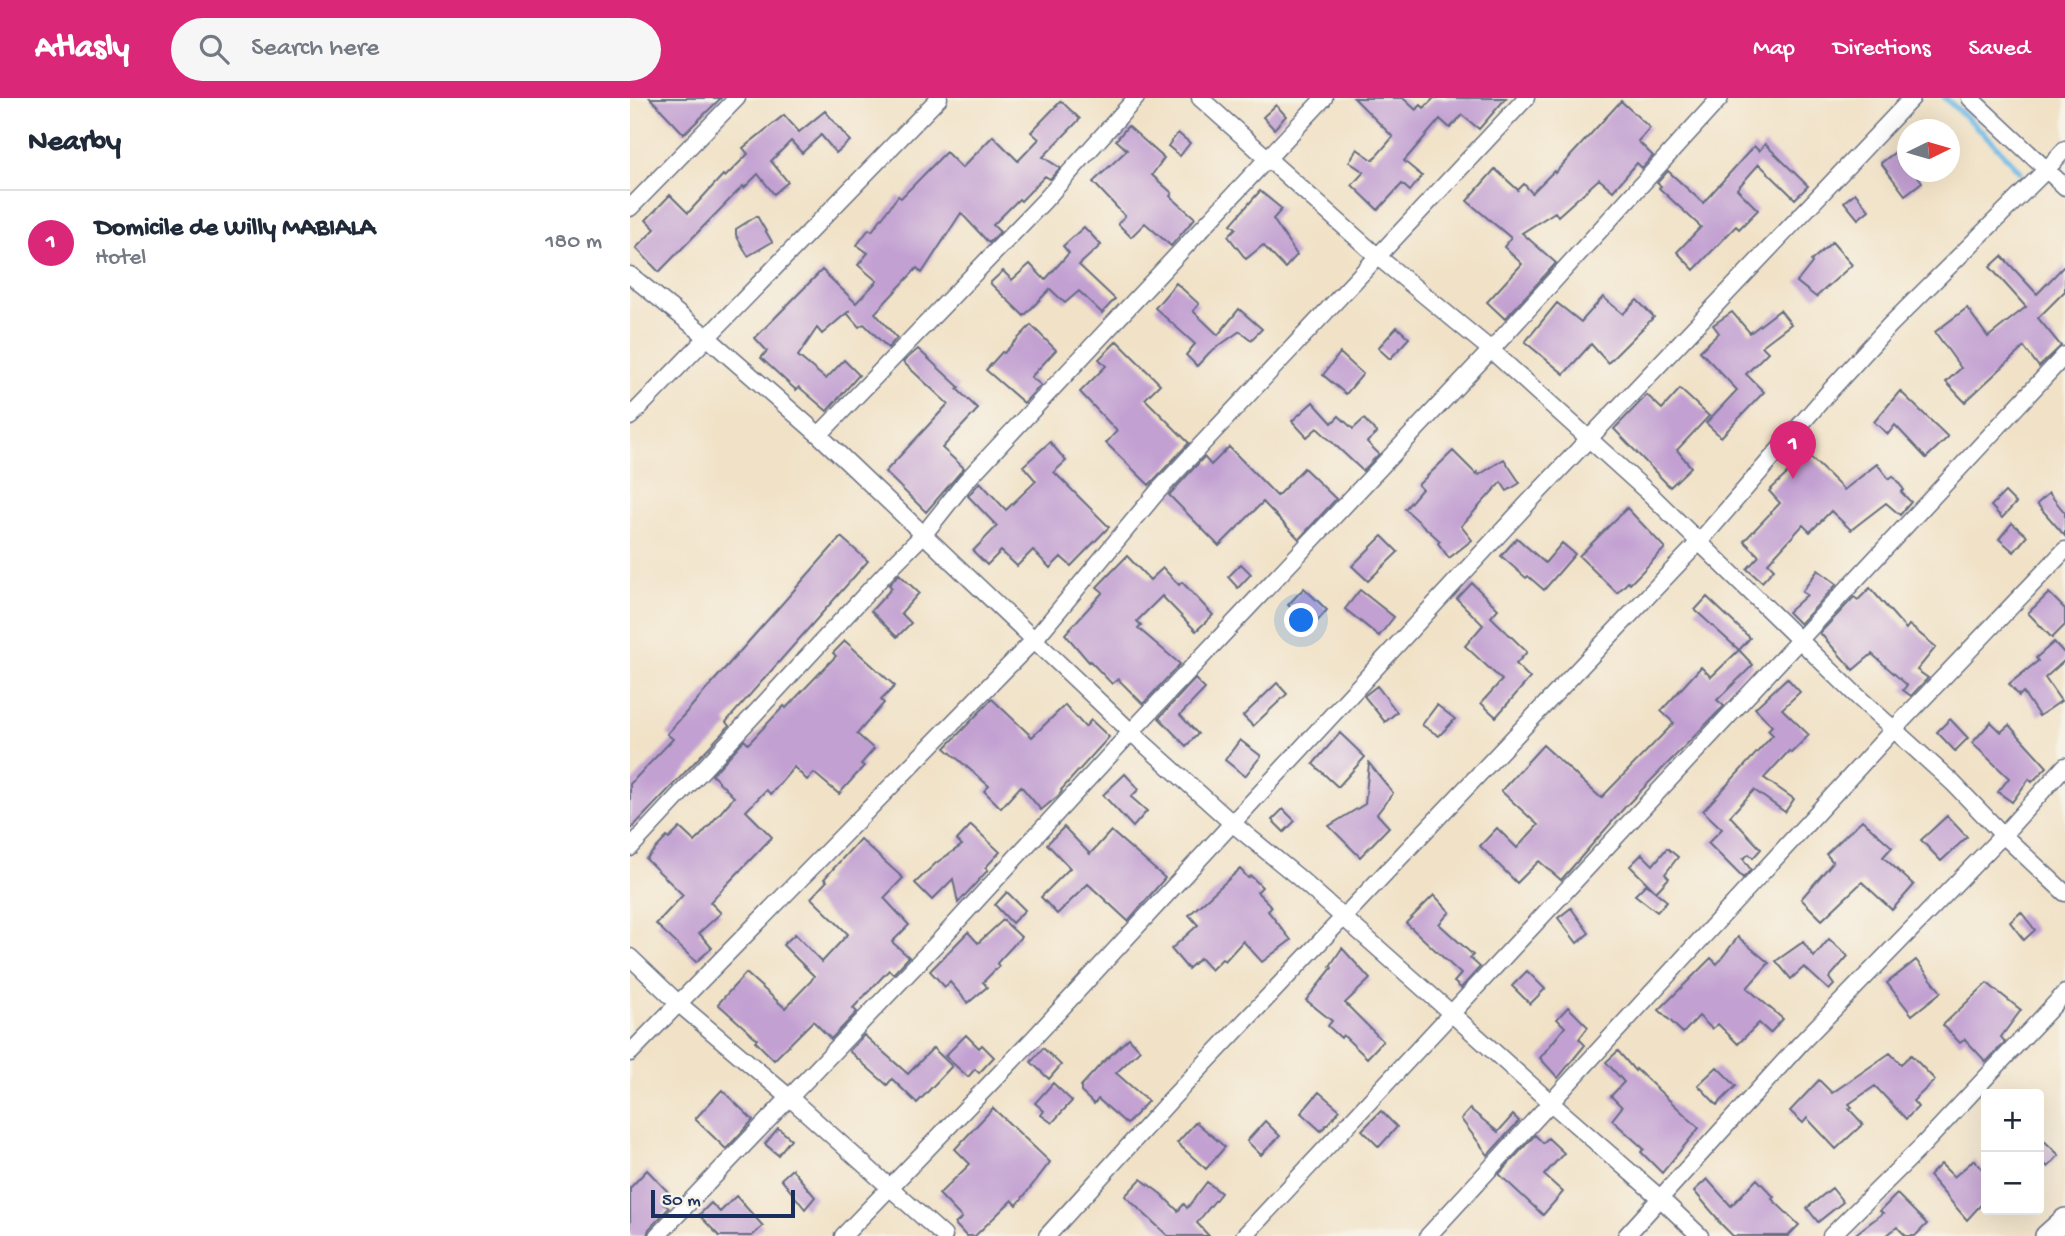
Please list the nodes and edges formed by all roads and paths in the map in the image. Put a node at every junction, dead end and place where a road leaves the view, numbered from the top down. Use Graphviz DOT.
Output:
graph roads {
  1 [pos="737,98"];
  2 [pos="939,98"];
  3 [pos="1136,98"];
  4 [pos="1200,98"];
  5 [pos="1324,98"];
  6 [pos="1526,98"];
  7 [pos="1720,98"];
  8 [pos="1912,98"];
  9 [pos="1970,98"];
  10 [pos="2065,149"];
  11 [pos="1266,159"];
  12 [pos="2048,170"];
  13 [pos="2065,187"];
  14 [pos="630,208"];
  15 [pos="1378,257"];
  16 [pos="630,275"];
  17 [pos="707,337"];
  18 [pos="1491,350"];
  19 [pos="2065,355"];
  20 [pos="630,417"];
  21 [pos="819,435"];
  22 [pos="1588,440"];
  23 [pos="924,534"];
  24 [pos="1700,541"];
  25 [pos="2065,550"];
  26 [pos="1801,639"];
  27 [pos="1034,640"];
  28 [pos="1894,729"];
  29 [pos="1131,732"];
  30 [pos="2065,766"];
  31 [pos="1232,823"];
  32 [pos="2003,835"];
  33 [pos="630,848"];
  34 [pos="2065,893"];
  35 [pos="1344,917"];
  36 [pos="630,957"];
  37 [pos="2065,993"];
  38 [pos="678,1003"];
  39 [pos="1451,1013"];
  40 [pos="630,1053"];
  41 [pos="790,1098"];
  42 [pos="1551,1103"];
  43 [pos="890,1187"];
  44 [pos="1660,1198"];
  45 [pos="2065,1219"];
  46 [pos="657,1236"];
  47 [pos="843,1236"];
  48 [pos="944,1236"];
  49 [pos="1047,1236"];
  50 [pos="1244,1236"];
  51 [pos="1428,1236"];
  52 [pos="1626,1236"];
  53 [pos="1700,1236"];
  54 [pos="1832,1236"];
  55 [pos="2046,1236"];
  1 -- 14 [label="street"];
  2 -- 17 [label="street"];
  3 -- 21 [label="street"];
  4 -- 11 [label="street"];
  5 -- 11 [label="street"];
  6 -- 15 [label="street"];
  7 -- 18 [label="street"];
  8 -- 22 [label="street"];
  9 -- 12 [label="street"];
  10 -- 12 [label="street"];
  11 -- 15 [label="street"];
  11 -- 23 [label="street"];
  12 -- 13 [label="street"];
  12 -- 24 [label="street"];
  15 -- 18 [label="street"];
  15 -- 27 [label="street"];
  16 -- 17 [label="street"];
  17 -- 20 [label="street"];
  17 -- 21 [label="street"];
  18 -- 22 [label="street"];
  18 -- 29 [label="street"];
  19 -- 26 [label="street"];
  21 -- 23 [label="street"];
  22 -- 24 [label="street"];
  22 -- 31 [label="street"];
  23 -- 27 [label="street"];
  23 -- 33 [label="street"];
  24 -- 26 [label="street"];
  24 -- 35 [label="street"];
  25 -- 28 [label="street"];
  26 -- 28 [label="street"];
  26 -- 39 [label="street"];
  27 -- 29 [label="street"];
  27 -- 38 [label="street"];
  28 -- 32 [label="street"];
  28 -- 42 [label="street"];
  29 -- 31 [label="street"];
  29 -- 41 [label="street"];
  30 -- 32 [label="street"];
  31 -- 35 [label="street"];
  31 -- 43 [label="street"];
  32 -- 34 [label="street"];
  32 -- 44 [label="street"];
  35 -- 39 [label="street"];
  35 -- 49 [label="street"];
  36 -- 38 [label="street"];
  37 -- 54 [label="street"];
  38 -- 40 [label="street"];
  38 -- 41 [label="street"];
  39 -- 42 [label="street"];
  39 -- 50 [label="street"];
  41 -- 43 [label="street"];
  41 -- 46 [label="street"];
  42 -- 44 [label="street"];
  42 -- 51 [label="street"];
  43 -- 47 [label="street"];
  43 -- 48 [label="street"];
  44 -- 52 [label="street"];
  44 -- 53 [label="street"];
  45 -- 55 [label="street"];
}
